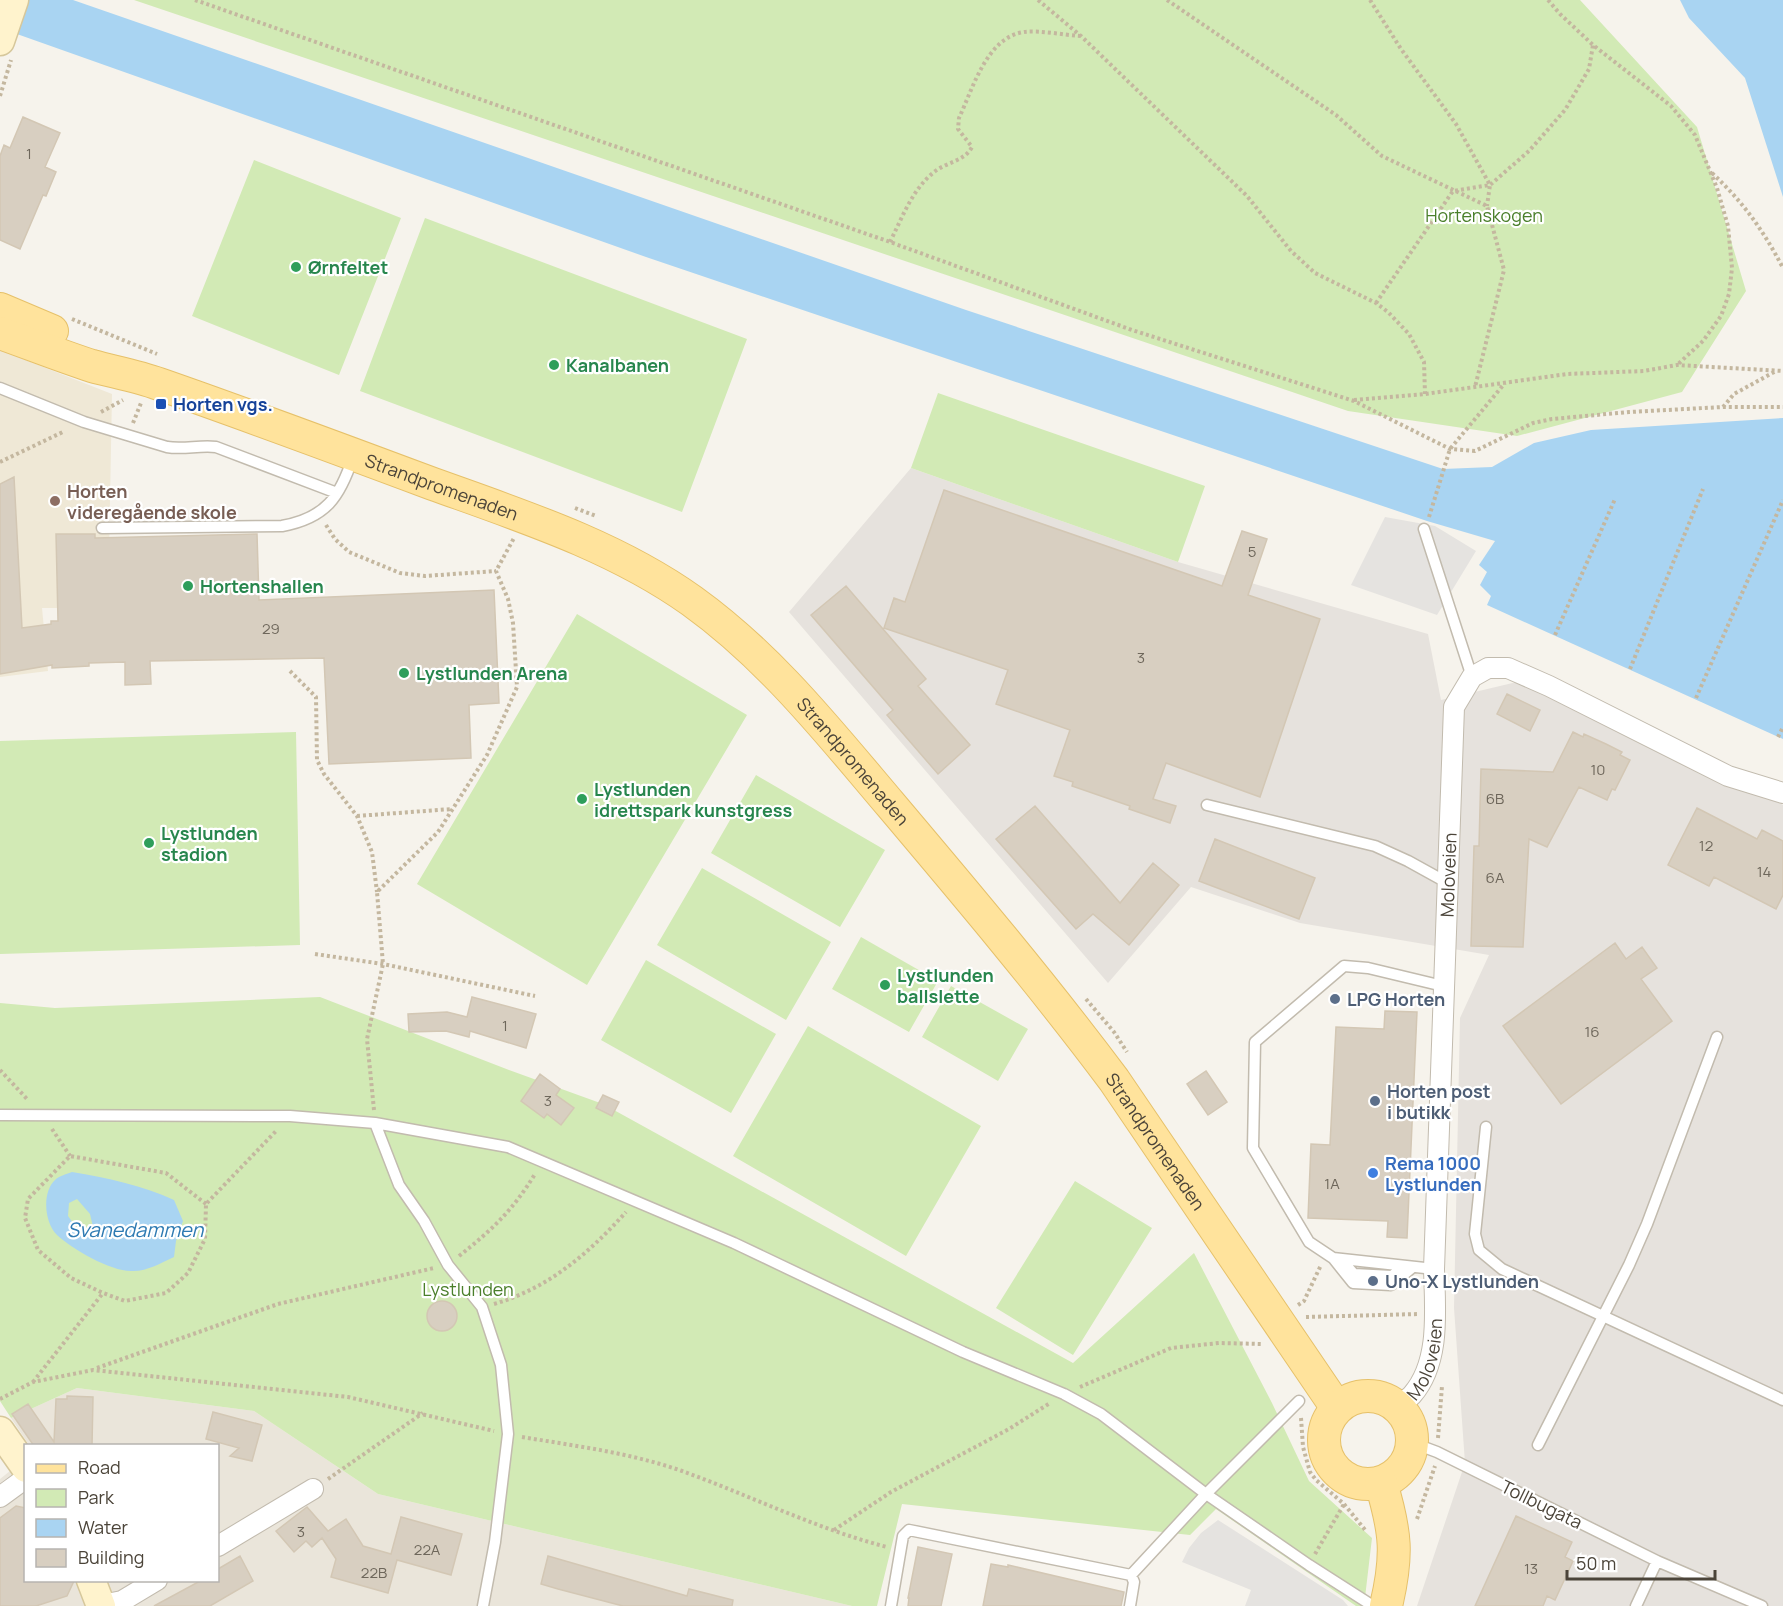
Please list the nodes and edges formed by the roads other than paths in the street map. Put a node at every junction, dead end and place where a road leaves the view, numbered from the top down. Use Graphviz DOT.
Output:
graph roads {
  1 [pos="14,0"];
  2 [pos="6,49"];
  3 [pos="0,309"];
  4 [pos="0,333"];
  5 [pos="153,381"];
  6 [pos="0,388"];
  7 [pos="354,455"];
  8 [pos="337,493"];
  9 [pos="102,528"];
  10 [pos="1424,529"];
  11 [pos="1473,677"];
  12 [pos="1783,793"];
  13 [pos="1208,805"];
  14 [pos="1446,882"];
  15 [pos="1443,986"];
  16 [pos="1717,1037"];
  17 [pos="0,1115"];
  18 [pos="375,1123"];
  19 [pos="1486,1127"];
  20 [pos="1333,1257"];
  21 [pos="1409,1266"];
  22 [pos="1434,1269"];
  23 [pos="1602,1316"];
  24 [pos="1783,1400"];
  25 [pos="1299,1401"];
  26 [pos="1397,1406"];
  27 [pos="1337,1408"];
  28 [pos="0,1431"];
  29 [pos="1413,1443"];
  30 [pos="1538,1444"];
  31 [pos="24,1465"];
  32 [pos="24,1479"];
  33 [pos="1381,1483"];
  34 [pos="313,1489"];
  35 [pos="1206,1494"];
  36 [pos="0,1497"];
  37 [pos="219,1545"];
  38 [pos="1658,1561"];
  39 [pos="1131,1575"];
  40 [pos="91,1582"];
  41 [pos="155,1582"];
  42 [pos="99,1606"];
  43 [pos="483,1606"];
  44 [pos="891,1606"];
  45 [pos="1130,1606"];
  46 [pos="1373,1606"];
  47 [pos="1386,1606"];
  48 [pos="1636,1606"];
  49 [pos="1762,1606"];
  1 -- 2 [label="main road"];
  3 -- 5 [label="main road, Strandpromenaden"];
  4 -- 5 [label="main road, Strandpromenaden"];
  5 -- 7 [label="main road, Strandpromenaden"];
  6 -- 8 [label="lane"];
  7 -- 8 [label="lane"];
  7 -- 27 [label="main road, Strandpromenaden"];
  8 -- 9 [label="lane"];
  10 -- 11 [label="lane"];
  11 -- 12 [label="street"];
  11 -- 14 [label="street, Moloveien"];
  13 -- 14 [label="lane"];
  14 -- 15 [label="street, Moloveien"];
  15 -- 20 [label="lane"];
  15 -- 22 [label="street, Moloveien"];
  16 -- 23 [label="lane"];
  17 -- 18 [label="lane"];
  18 -- 35 [label="lane"];
  18 -- 43 [label="lane"];
  19 -- 23 [label="lane"];
  20 -- 21 [label="lane"];
  20 -- 21 [label="lane"];
  21 -- 22 [label="lane"];
  22 -- 26 [label="street, Moloveien"];
  23 -- 24 [label="lane"];
  23 -- 30 [label="lane"];
  25 -- 35 [label="lane"];
  26 -- 27 [label="main road"];
  26 -- 29 [label="main road"];
  27 -- 33 [label="main road"];
  28 -- 31 [label="main road"];
  29 -- 33 [label="main road"];
  29 -- 38 [label="lane, Tollbugata"];
  32 -- 36 [label="street"];
  33 -- 47 [label="main road"];
  34 -- 37 [label="street"];
  35 -- 39 [label="lane"];
  35 -- 46 [label="lane"];
  38 -- 48 [label="lane"];
  38 -- 49 [label="lane, Tollbugata"];
  39 -- 44 [label="lane"];
  39 -- 45 [label="lane"];
  40 -- 42 [label="main road"];
  41 -- 42 [label="street"];
}
